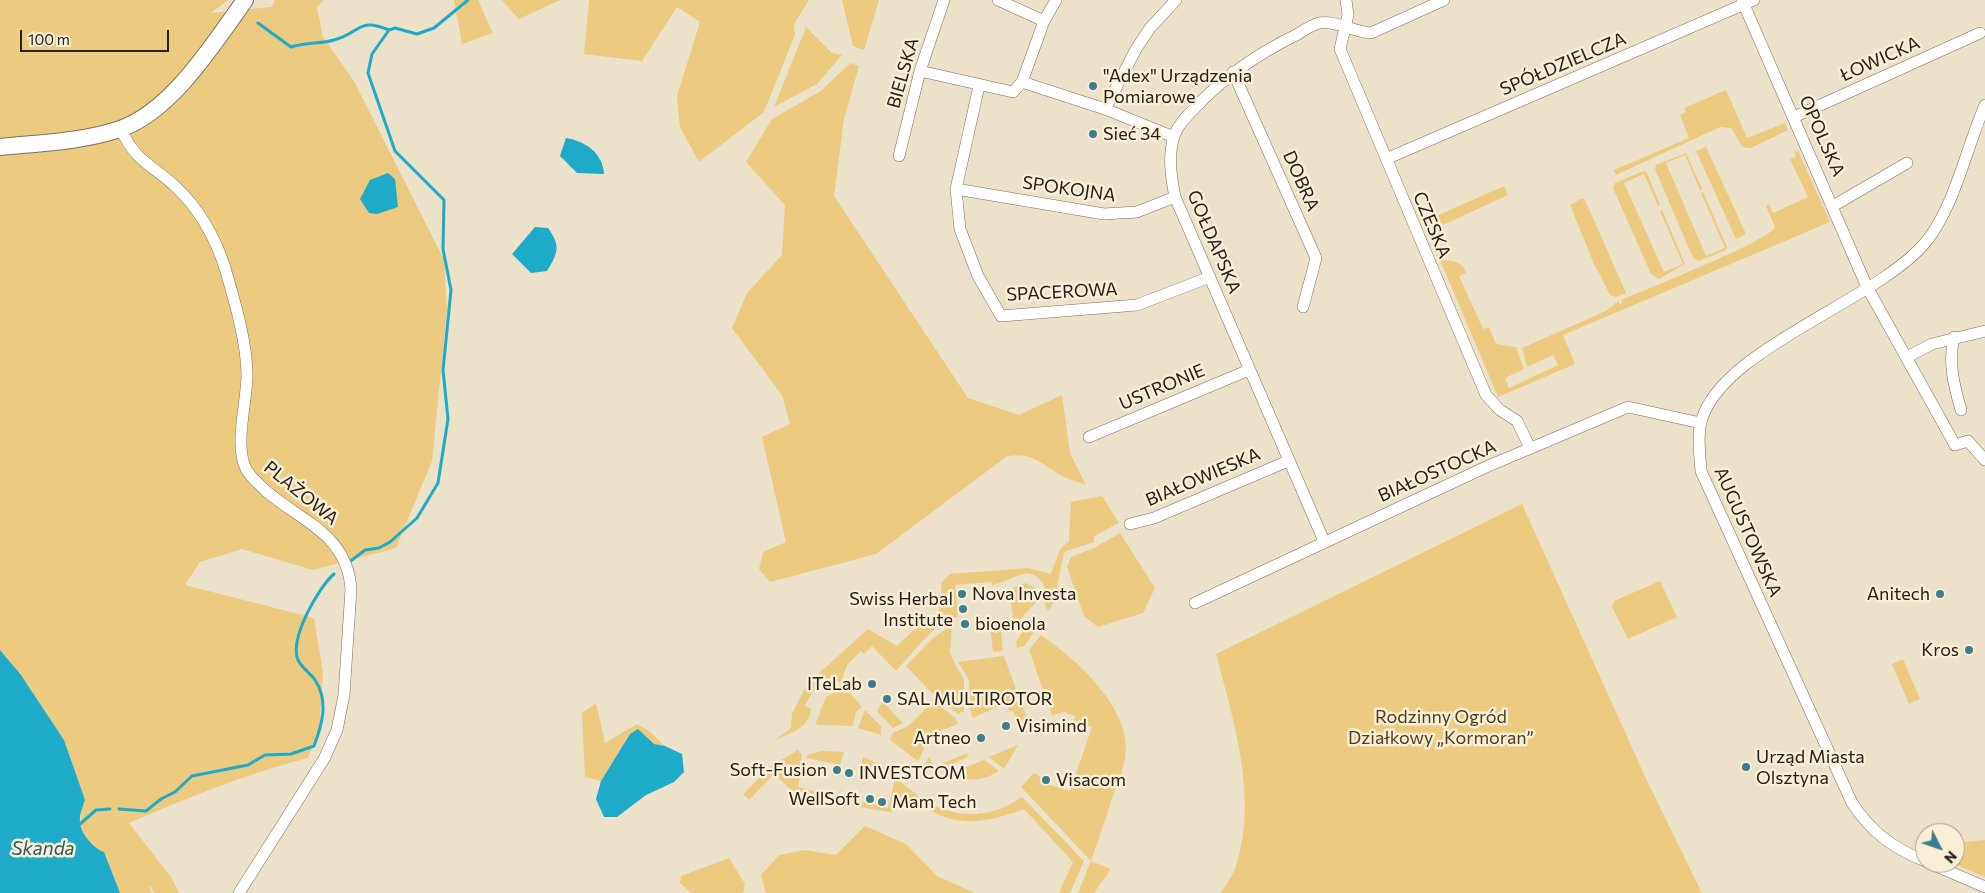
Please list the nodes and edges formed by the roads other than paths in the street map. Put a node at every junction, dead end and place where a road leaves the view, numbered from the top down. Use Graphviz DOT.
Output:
graph roads {
  1 [pos="246,0"];
  2 [pos="944,0"];
  3 [pos="998,0"];
  4 [pos="1056,0"];
  5 [pos="1176,0"];
  6 [pos="1346,0"];
  7 [pos="1444,0"];
  8 [pos="1747,1"];
  9 [pos="1044,21"];
  10 [pos="1346,28"];
  11 [pos="1980,33"];
  12 [pos="920,71"];
  13 [pos="1233,72"];
  14 [pos="1022,82"];
  15 [pos="979,86"];
  16 [pos="1985,105"];
  17 [pos="1105,109"];
  18 [pos="1794,117"];
  19 [pos="121,129"];
  20 [pos="1174,137"];
  21 [pos="0,146"];
  22 [pos="899,156"];
  23 [pos="1386,159"];
  24 [pos="1907,163"];
  25 [pos="956,189"];
  26 [pos="1175,197"];
  27 [pos="1833,206"];
  28 [pos="1210,277"];
  29 [pos="1867,287"];
  30 [pos="1303,308"];
  31 [pos="1985,331"];
  32 [pos="1954,337"];
  33 [pos="1906,357"];
  34 [pos="1249,370"];
  35 [pos="1962,410"];
  36 [pos="1701,423"];
  37 [pos="1089,437"];
  38 [pos="1530,448"];
  39 [pos="1985,460"];
  40 [pos="1288,461"];
  41 [pos="1130,524"];
  42 [pos="1324,541"];
  43 [pos="1195,603"];
  44 [pos="1915,858"];
  45 [pos="1952,873"];
  46 [pos="1985,887"];
  47 [pos="239,893"];
  1 -- 19 [label="street"];
  2 -- 12 [label="street, BIELSKA"];
  3 -- 9 [label="street"];
  4 -- 9 [label="street"];
  5 -- 17 [label="street"];
  6 -- 10 [label="street, CZESKA"];
  7 -- 10 [label="street, GOŁDAPSKA"];
  8 -- 18 [label="street, OPOLSKA"];
  8 -- 23 [label="street, SPÓŁDZIELCZA"];
  9 -- 14 [label="street"];
  10 -- 13 [label="street, GOŁDAPSKA"];
  10 -- 23 [label="street, CZESKA"];
  11 -- 18 [label="street, ŁOWICKA"];
  12 -- 15 [label="street"];
  12 -- 22 [label="street, BIELSKA"];
  13 -- 20 [label="street, GOŁDAPSKA"];
  13 -- 30 [label="street, DOBRA"];
  14 -- 15 [label="street"];
  14 -- 17 [label="street"];
  15 -- 25 [label="street, SPACEROWA"];
  16 -- 29 [label="street, AUGUSTOWSKA"];
  17 -- 20 [label="street"];
  18 -- 27 [label="street, OPOLSKA"];
  19 -- 21 [label="street"];
  19 -- 47 [label="street, PLAŻOWA"];
  20 -- 26 [label="street, GOŁDAPSKA"];
  23 -- 38 [label="street, CZESKA"];
  24 -- 27 [label="street"];
  25 -- 26 [label="street, SPOKOJNA"];
  25 -- 28 [label="street, SPACEROWA"];
  26 -- 28 [label="street, GOŁDAPSKA"];
  27 -- 29 [label="street, OPOLSKA"];
  28 -- 34 [label="street, GOŁDAPSKA"];
  29 -- 33 [label="street, OPOLSKA"];
  29 -- 36 [label="street, AUGUSTOWSKA"];
  31 -- 32 [label="street"];
  32 -- 33 [label="street"];
  32 -- 35 [label="street"];
  33 -- 39 [label="street"];
  34 -- 37 [label="street, USTRONIE"];
  34 -- 40 [label="street, GOŁDAPSKA"];
  36 -- 38 [label="street, BIAŁOSTOCKA"];
  36 -- 44 [label="street, AUGUSTOWSKA"];
  38 -- 42 [label="street, BIAŁOSTOCKA"];
  40 -- 41 [label="street, BIAŁOWIESKA"];
  40 -- 42 [label="street, GOŁDAPSKA"];
  42 -- 43 [label="street, BIAŁOSTOCKA"];
  45 -- 46 [label="street"];
}
